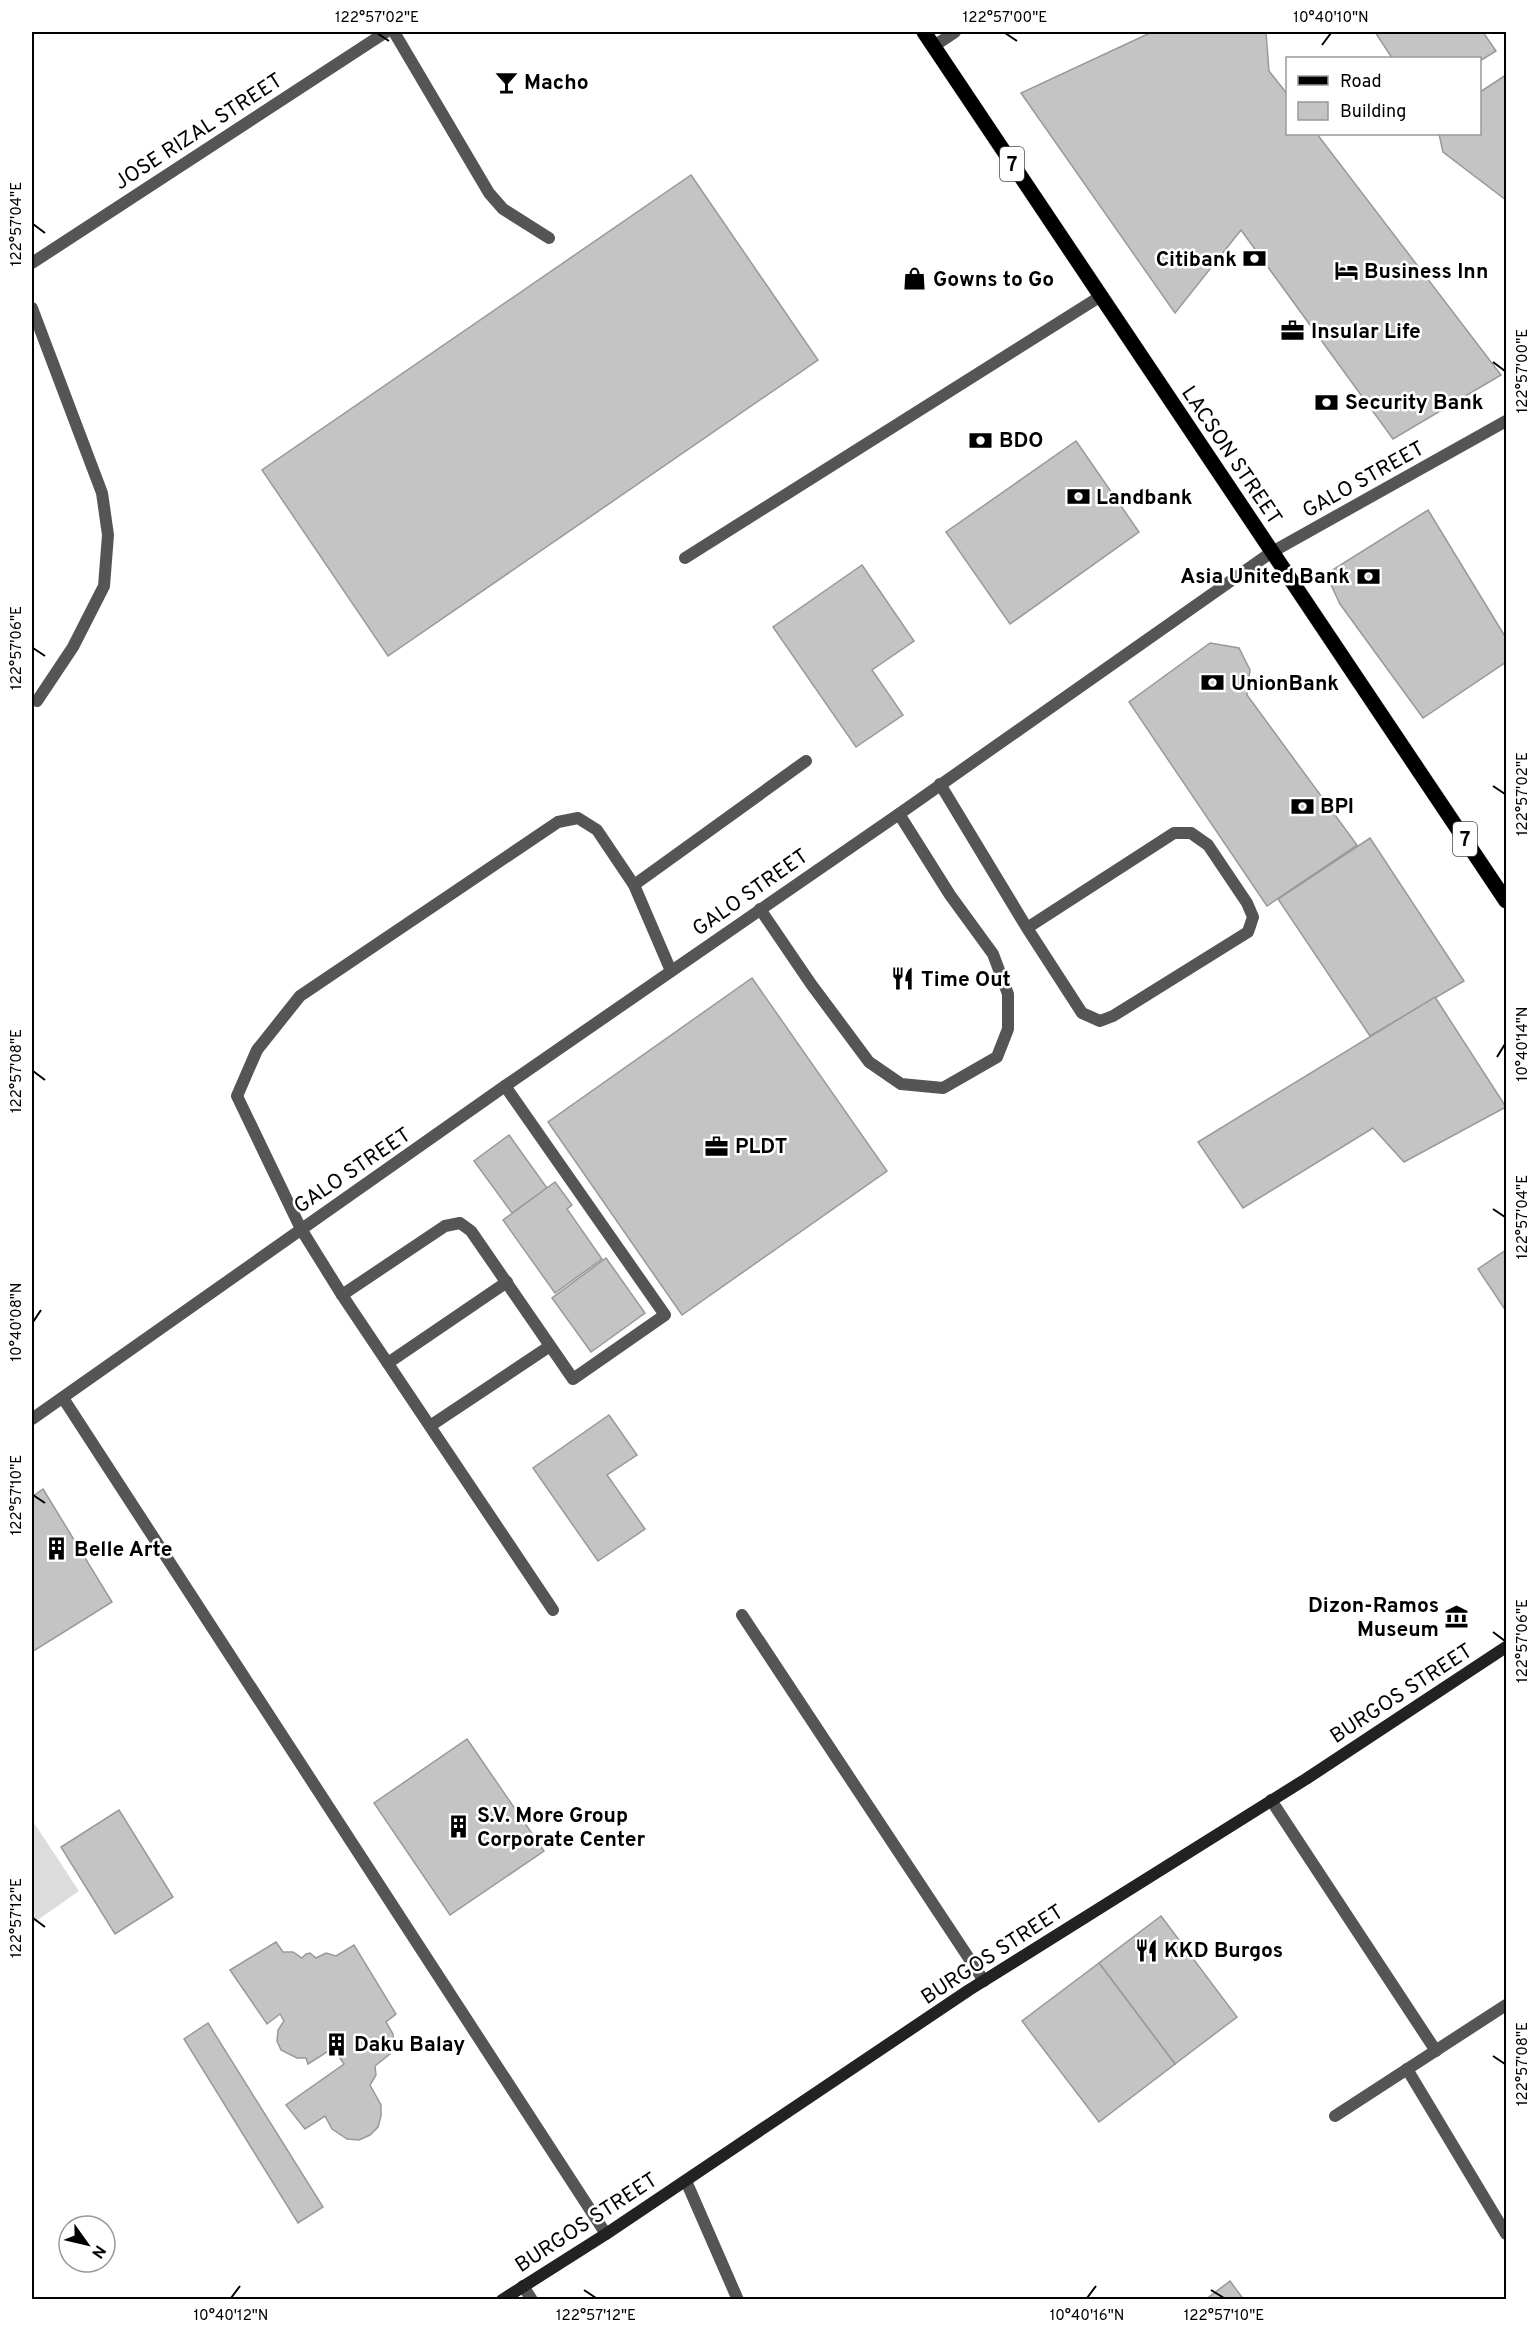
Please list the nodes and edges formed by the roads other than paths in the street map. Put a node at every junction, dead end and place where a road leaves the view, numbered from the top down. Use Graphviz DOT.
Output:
graph roads {
  1 [pos="386,32"];
  2 [pos="394,32"];
  3 [pos="924,32"];
  4 [pos="955,32"];
  5 [pos="934,46"];
  6 [pos="549,238"];
  7 [pos="32,263"];
  8 [pos="1101,296"];
  9 [pos="32,308"];
  10 [pos="1506,421"];
  11 [pos="1272,552"];
  12 [pos="685,558"];
  13 [pos="37,700"];
  14 [pos="806,761"];
  15 [pos="940,784"];
  16 [pos="899,814"];
  17 [pos="634,885"];
  18 [pos="1506,901"];
  19 [pos="760,909"];
  20 [pos="1027,928"];
  21 [pos="671,971"];
  22 [pos="505,1086"];
  23 [pos="300,1229"];
  24 [pos="507,1282"];
  25 [pos="342,1294"];
  26 [pos="550,1346"];
  27 [pos="388,1364"];
  28 [pos="63,1398"];
  29 [pos="32,1419"];
  30 [pos="430,1426"];
  31 [pos="553,1610"];
  32 [pos="742,1615"];
  33 [pos="1506,1647"];
  34 [pos="1271,1800"];
  35 [pos="984,1981"];
  36 [pos="1506,2005"];
  37 [pos="1436,2051"];
  38 [pos="1407,2069"];
  39 [pos="1335,2116"];
  40 [pos="686,2181"];
  41 [pos="606,2234"];
  42 [pos="1506,2234"];
  43 [pos="523,2286"];
  44 [pos="502,2300"];
  45 [pos="532,2300"];
  46 [pos="738,2300"];
  1 -- 7 [label="street, JOSE RIZAL STREET"];
  2 -- 6 [label="street"];
  3 -- 5 [label="main road, LACSON STREET / 7"];
  4 -- 5 [label="street"];
  5 -- 8 [label="main road, LACSON STREET / 7"];
  8 -- 11 [label="main road, LACSON STREET / 7"];
  8 -- 12 [label="street"];
  9 -- 13 [label="street"];
  10 -- 11 [label="street, GALO STREET"];
  11 -- 15 [label="street, GALO STREET"];
  11 -- 18 [label="main road, LACSON STREET / 7"];
  14 -- 17 [label="street"];
  15 -- 16 [label="street, GALO STREET"];
  15 -- 20 [label="street"];
  16 -- 19 [label="street, GALO STREET"];
  16 -- 19 [label="street"];
  17 -- 21 [label="street"];
  17 -- 23 [label="street"];
  19 -- 21 [label="street, GALO STREET"];
  20 -- 20 [label="street"];
  21 -- 22 [label="street, GALO STREET"];
  22 -- 23 [label="street, GALO STREET"];
  22 -- 26 [label="street"];
  23 -- 25 [label="street"];
  23 -- 28 [label="street, GALO STREET"];
  24 -- 25 [label="street"];
  24 -- 26 [label="street"];
  24 -- 27 [label="street"];
  25 -- 27 [label="street"];
  26 -- 30 [label="street"];
  27 -- 30 [label="street"];
  28 -- 29 [label="street, GALO STREET"];
  28 -- 41 [label="street"];
  30 -- 31 [label="street"];
  32 -- 35 [label="street"];
  33 -- 34 [label="main road, BURGOS STREET"];
  34 -- 35 [label="main road, BURGOS STREET"];
  34 -- 37 [label="street"];
  35 -- 40 [label="main road, BURGOS STREET"];
  36 -- 37 [label="street"];
  37 -- 38 [label="street"];
  38 -- 39 [label="street"];
  38 -- 42 [label="street"];
  40 -- 41 [label="main road, BURGOS STREET"];
  40 -- 46 [label="street"];
  41 -- 43 [label="main road, BURGOS STREET"];
  43 -- 44 [label="main road, BURGOS STREET"];
  43 -- 45 [label="street"];
}
